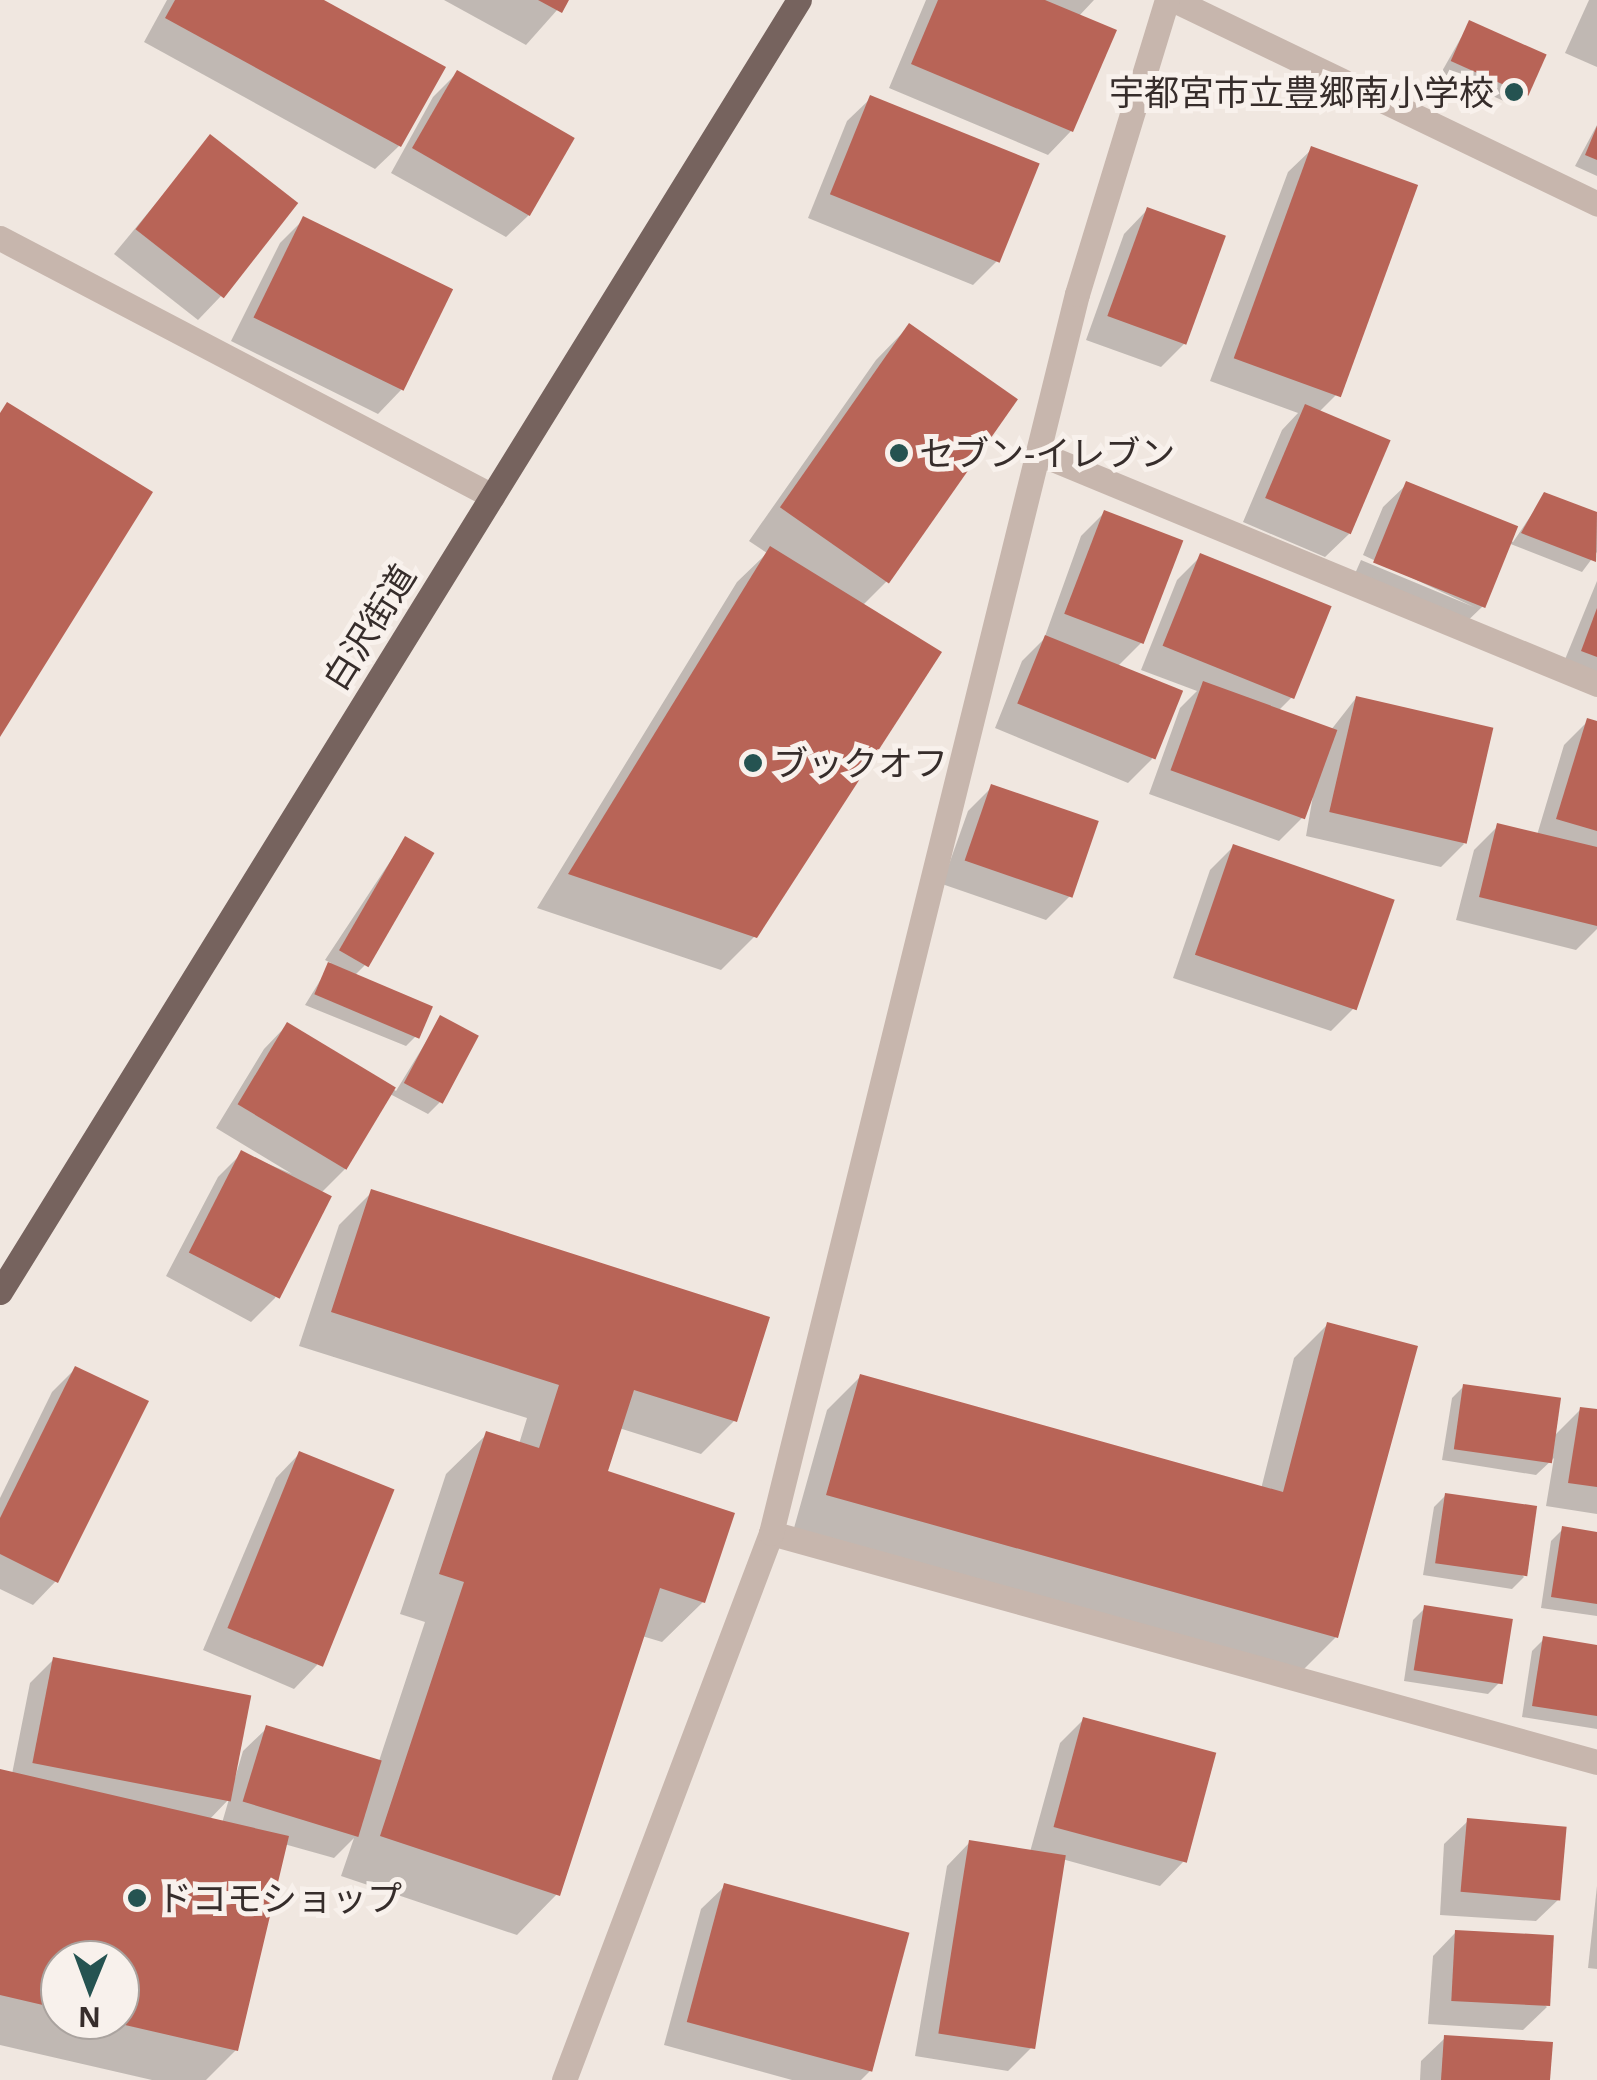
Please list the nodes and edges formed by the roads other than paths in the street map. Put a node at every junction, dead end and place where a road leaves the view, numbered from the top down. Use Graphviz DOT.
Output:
graph roads {
  1 [pos="800,0"];
  2 [pos="1171,0"];
  3 [pos="1597,204"];
  4 [pos="0,238"];
  5 [pos="1038,453"];
  6 [pos="492,496"];
  7 [pos="1597,684"];
  8 [pos="0,1292"];
  9 [pos="771,1534"];
  10 [pos="1597,1762"];
  11 [pos="564,2080"];
  1 -- 6 [label="main road, 白沢街道"];
  2 -- 3 [label="street"];
  2 -- 5 [label="street"];
  4 -- 6 [label="street"];
  5 -- 7 [label="street"];
  5 -- 9 [label="street"];
  6 -- 8 [label="main road, 白沢街道"];
  9 -- 10 [label="street"];
  9 -- 11 [label="street"];
}
